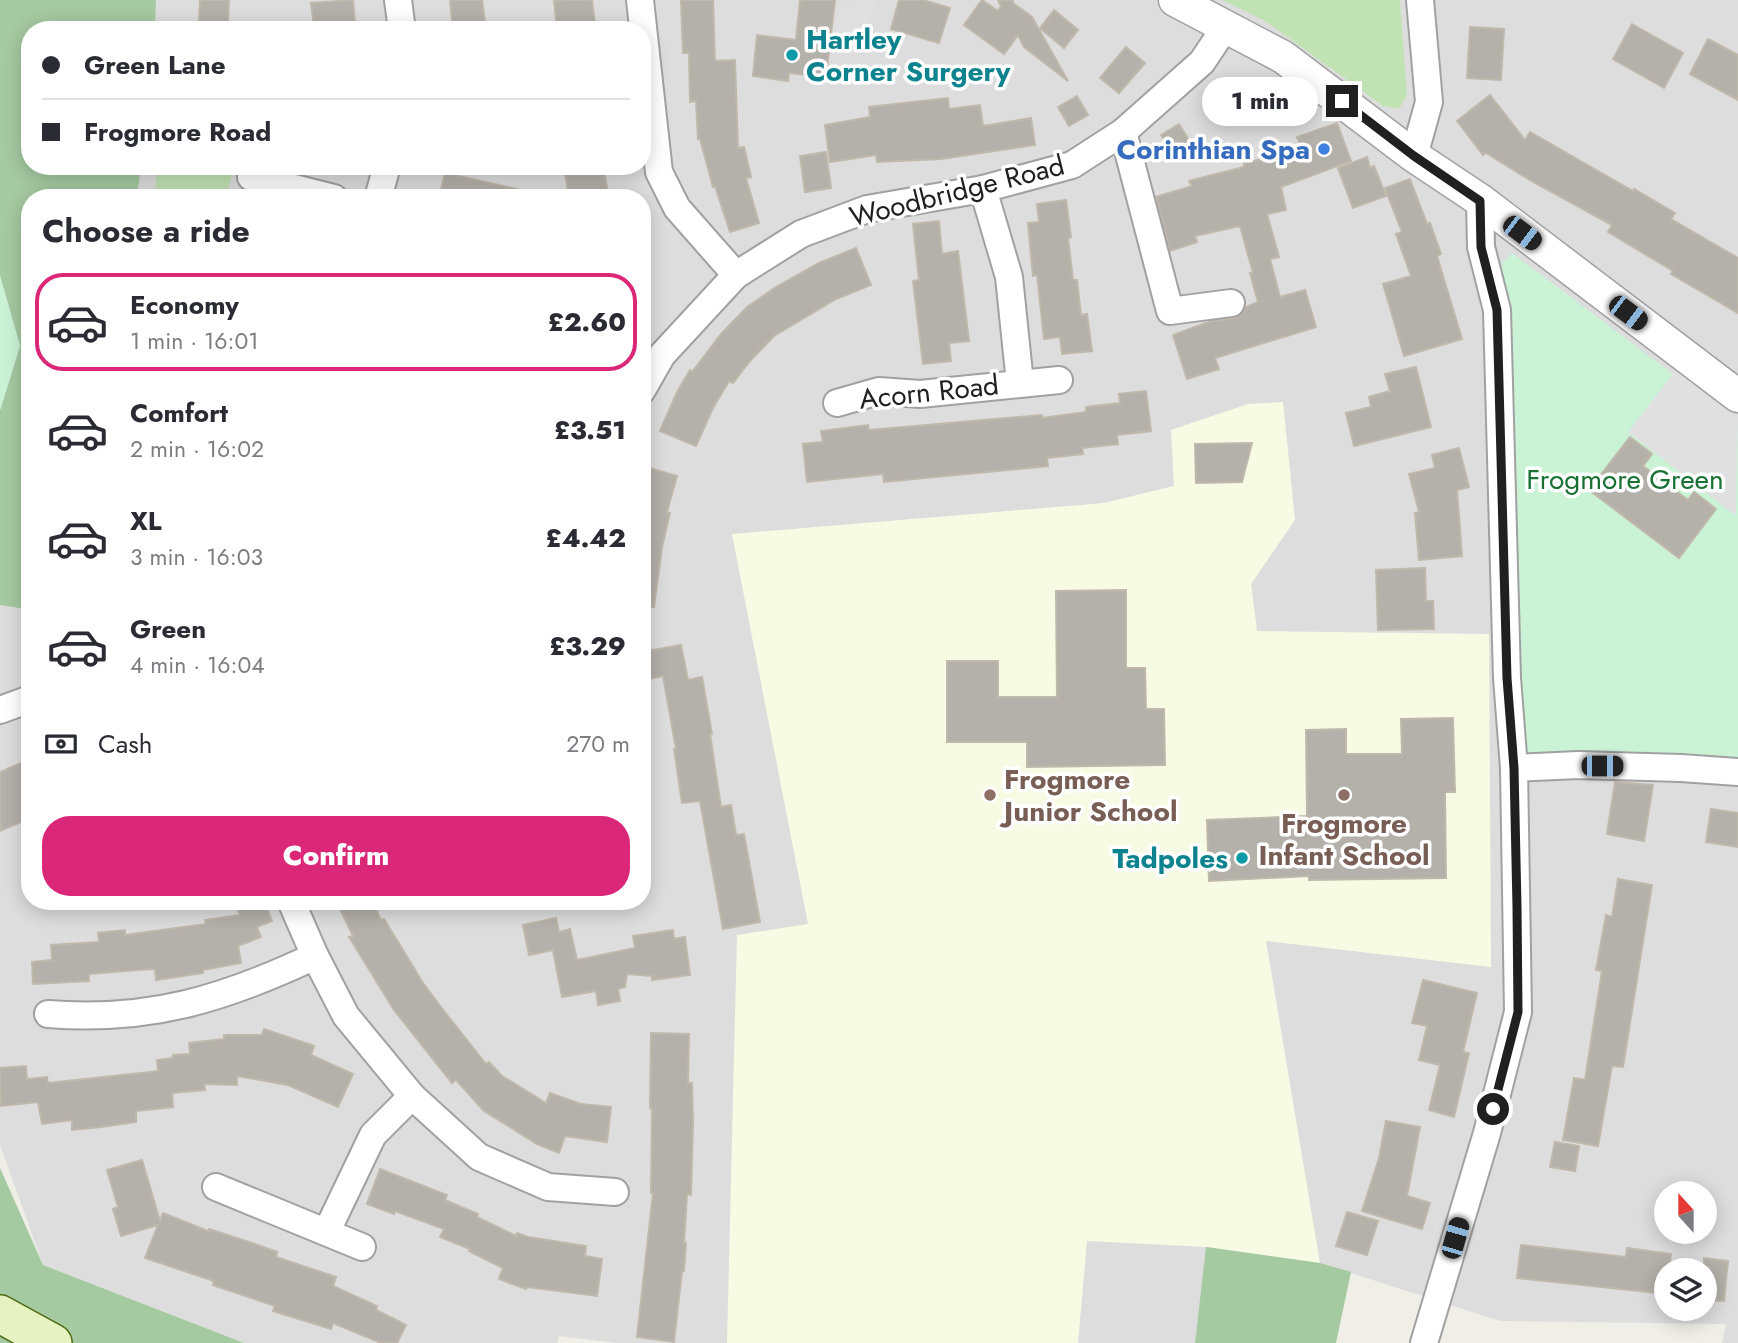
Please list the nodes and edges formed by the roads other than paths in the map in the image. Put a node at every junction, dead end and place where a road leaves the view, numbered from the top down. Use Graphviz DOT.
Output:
graph roads {
  1 [pos="398,0"];
  2 [pos="640,0"];
  3 [pos="1175,0"];
  4 [pos="1420,0"];
  5 [pos="401,21"];
  6 [pos="642,21"];
  7 [pos="1226,26"];
  8 [pos="651,100"];
  9 [pos="1123,132"];
  10 [pos="1414,156"];
  11 [pos="250,180"];
  12 [pos="292,189"];
  13 [pos="983,189"];
  14 [pos="1480,201"];
  15 [pos="736,275"];
  16 [pos="1231,303"];
  17 [pos="651,374"];
  18 [pos="1059,380"];
  19 [pos="1020,383"];
  20 [pos="1738,396"];
  21 [pos="837,403"];
  22 [pos="21,702"];
  23 [pos="0,710"];
  24 [pos="1514,768"];
  25 [pos="1738,772"];
  26 [pos="295,910"];
  27 [pos="315,956"];
  28 [pos="48,1014"];
  29 [pos="412,1096"];
  30 [pos="216,1187"];
  31 [pos="615,1192"];
  32 [pos="327,1231"];
  33 [pos="362,1247"];
  34 [pos="0,1314"];
  35 [pos="53,1343"];
  36 [pos="1424,1343"];
  1 -- 5 [label="street"];
  2 -- 6 [label="street"];
  3 -- 7 [label="street"];
  4 -- 10 [label="street"];
  7 -- 9 [label="street, Woodbridge Road"];
  7 -- 10 [label="street"];
  8 -- 15 [label="street"];
  9 -- 13 [label="street, Woodbridge Road"];
  9 -- 16 [label="street"];
  10 -- 14 [label="street"];
  11 -- 12 [label="street"];
  13 -- 15 [label="street, Woodbridge Road"];
  13 -- 19 [label="street, Acorn Road"];
  14 -- 20 [label="street"];
  14 -- 24 [label="street"];
  15 -- 17 [label="street, Woodbridge Road"];
  18 -- 19 [label="street, Acorn Road"];
  19 -- 21 [label="street, Acorn Road"];
  22 -- 23 [label="street"];
  24 -- 25 [label="street"];
  24 -- 36 [label="street"];
  26 -- 27 [label="street"];
  27 -- 28 [label="street"];
  27 -- 29 [label="street"];
  29 -- 31 [label="street"];
  29 -- 32 [label="street"];
  30 -- 32 [label="street"];
  32 -- 33 [label="street"];
  34 -- 35 [label="main road"];
}
